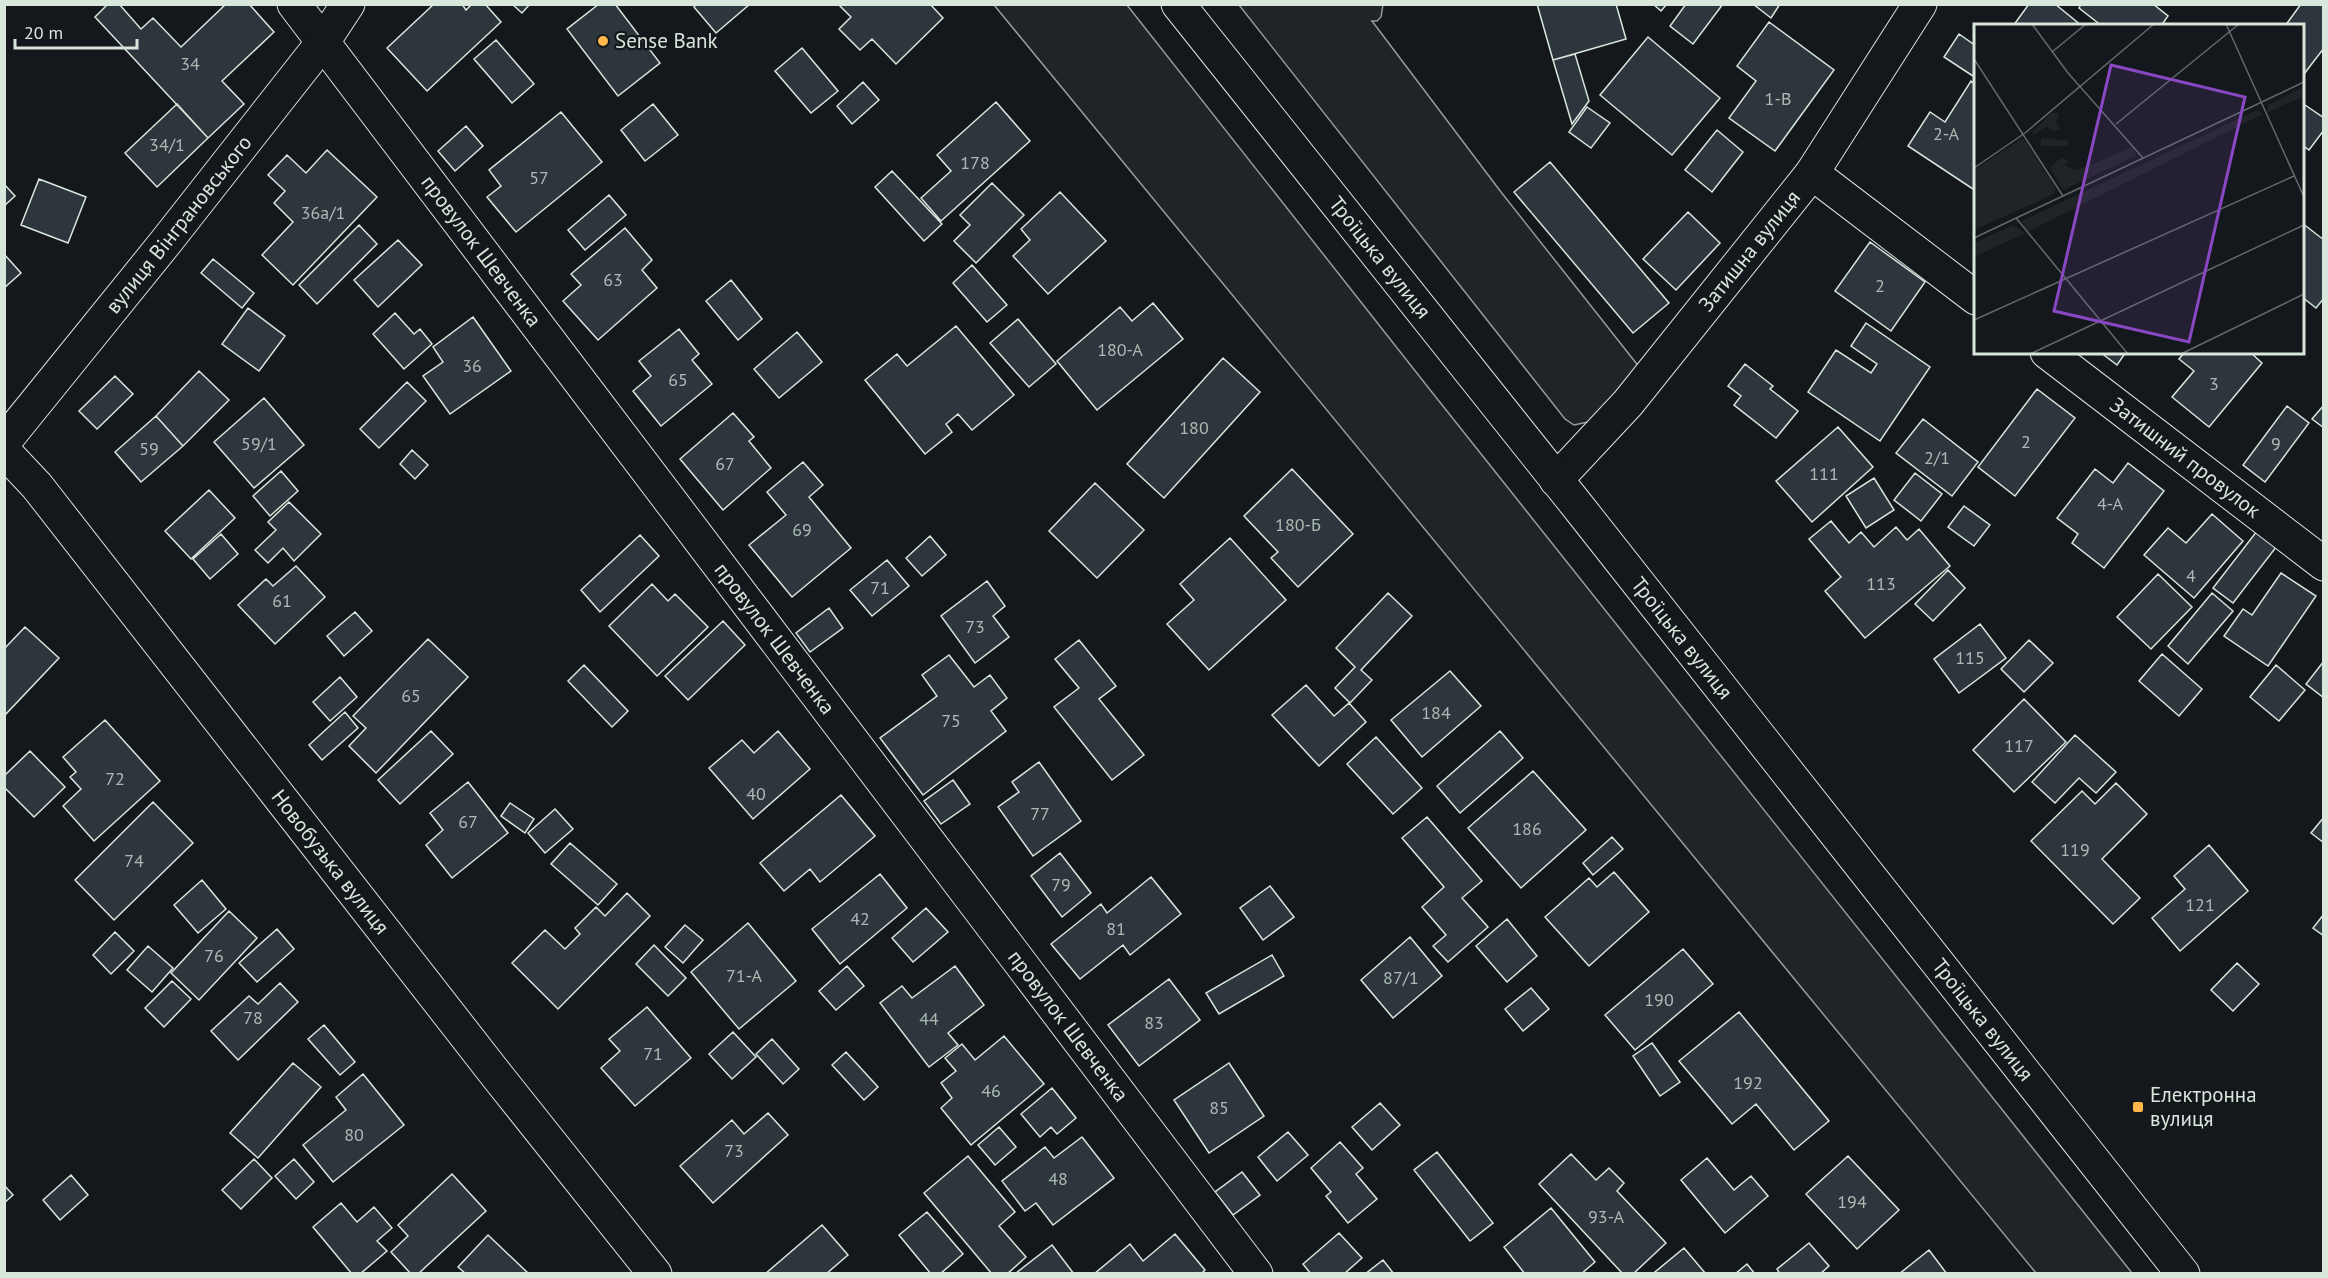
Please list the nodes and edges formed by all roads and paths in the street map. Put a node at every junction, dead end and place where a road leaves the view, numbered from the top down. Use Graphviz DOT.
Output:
graph roads {
  1 [pos="294,4"];
  2 [pos="348,4"];
  3 [pos="1178,4"];
  4 [pos="1920,4"];
  5 [pos="323,42"];
  6 [pos="1812,173"];
  7 [pos="1974,296"];
  8 [pos="2050,354"];
  9 [pos="4,441"];
  10 [pos="4,451"];
  11 [pos="1557,480"];
  12 [pos="2324,564"];
  13 [pos="655,1274"];
  14 [pos="1256,1274"];
  15 [pos="2183,1274"];
  1 -- 5 [label="street, провулок Шевченка"];
  2 -- 5 [label="street, вулиця Вінграновського"];
  3 -- 11 [label="street, Троїцька вулиця"];
  4 -- 6 [label="street, Затишна вулиця"];
  5 -- 9 [label="street, вулиця Вінграновського"];
  5 -- 14 [label="street, провулок Шевченка"];
  6 -- 7 [label="street"];
  6 -- 11 [label="street, Затишна вулиця"];
  8 -- 12 [label="street, Затишний провулок"];
  10 -- 13 [label="street, Новобузька вулиця"];
  11 -- 15 [label="street, Троїцька вулиця"];
}
